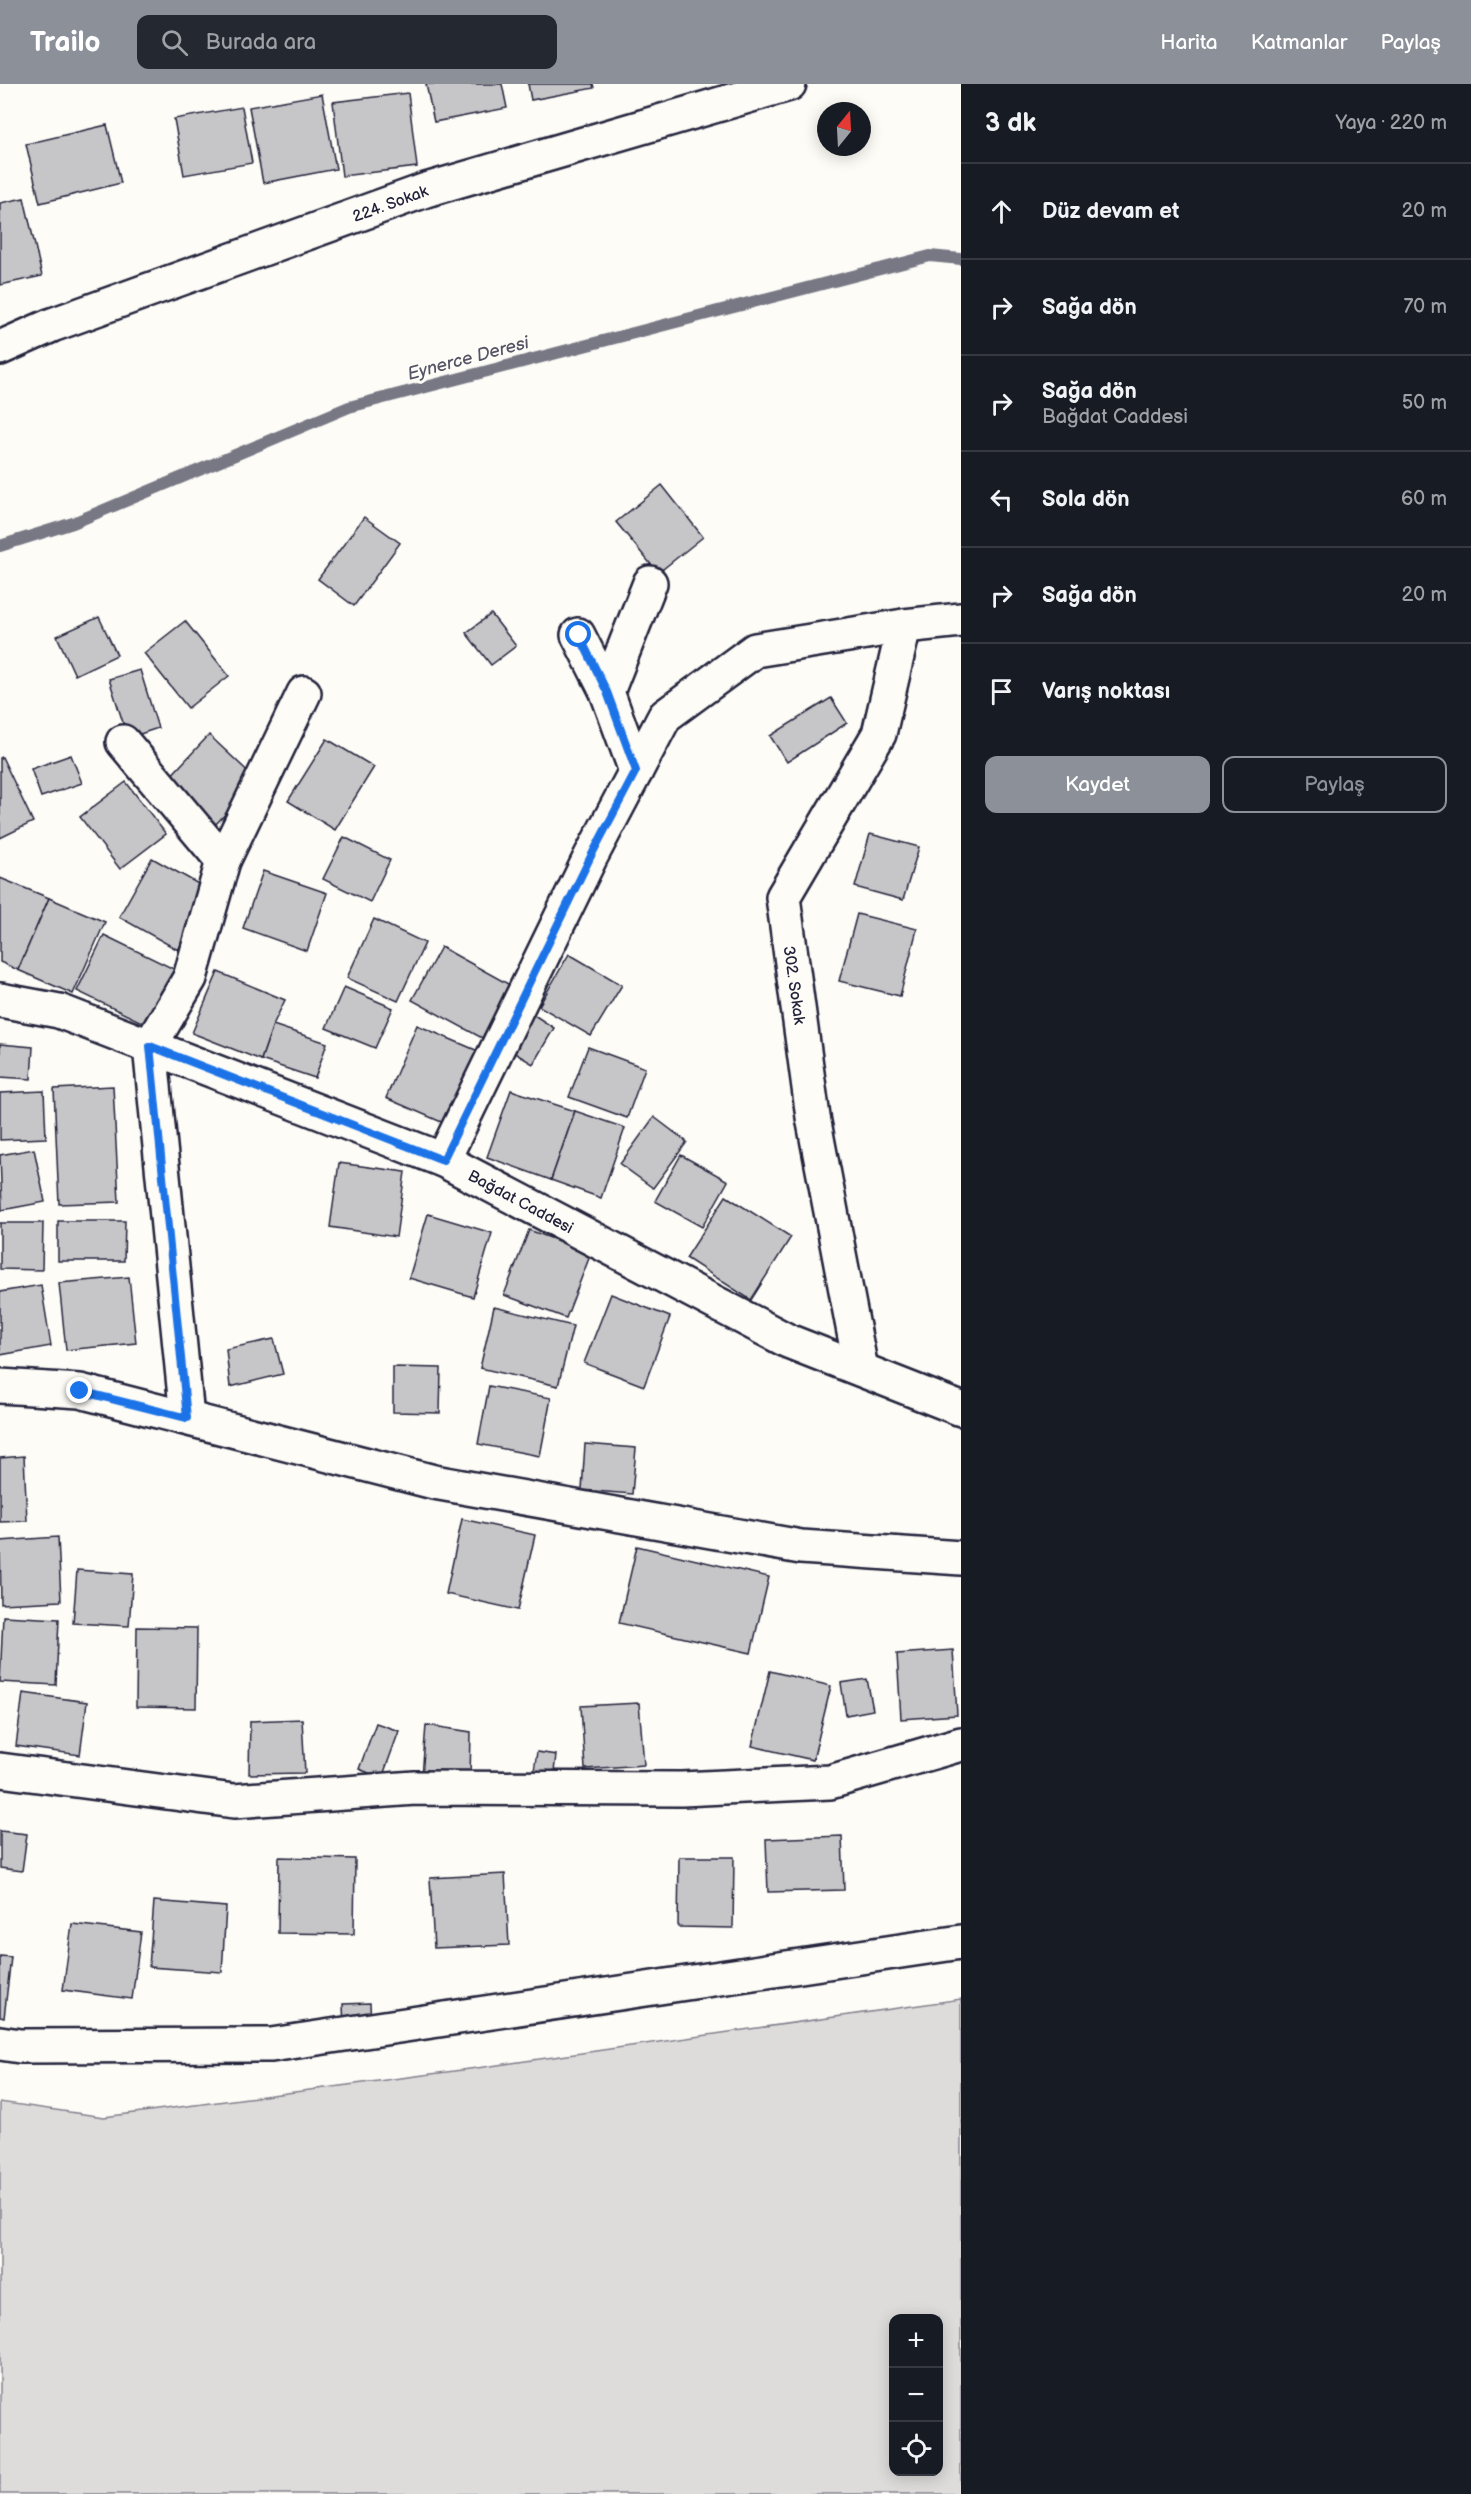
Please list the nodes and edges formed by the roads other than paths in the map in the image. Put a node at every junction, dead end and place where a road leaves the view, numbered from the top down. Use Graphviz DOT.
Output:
graph roads {
  1 [pos="789,84"];
  2 [pos="0,348"];
  3 [pos="650,583"];
  4 [pos="961,620"];
  5 [pos="904,626"];
  6 [pos="579,635"];
  7 [pos="607,692"];
  8 [pos="304,693"];
  9 [pos="123,742"];
  10 [pos="636,771"];
  11 [pos="223,861"];
  12 [pos="0,999"];
  13 [pos="150,1046"];
  14 [pos="443,1160"];
  15 [pos="861,1370"];
  16 [pos="0,1386"];
  17 [pos="961,1409"];
  18 [pos="187,1418"];
  19 [pos="961,1558"];
  20 [pos="961,1744"];
  21 [pos="0,1770"];
  22 [pos="961,1942"];
  23 [pos="0,2043"];
  1 -- 2 [label="street, 224. Sokak"];
  3 -- 7 [label="street"];
  4 -- 5 [label="street"];
  5 -- 10 [label="street"];
  5 -- 15 [label="street, 302. Sokak"];
  6 -- 7 [label="street"];
  7 -- 10 [label="street"];
  8 -- 11 [label="street"];
  9 -- 11 [label="street"];
  10 -- 14 [label="street"];
  11 -- 13 [label="street"];
  12 -- 13 [label="street, Bağdat Caddesi"];
  13 -- 14 [label="street, Bağdat Caddesi"];
  13 -- 18 [label="street"];
  14 -- 15 [label="street, Bağdat Caddesi"];
  15 -- 17 [label="street, Bağdat Caddesi"];
  16 -- 18 [label="street"];
  18 -- 19 [label="street"];
  20 -- 21 [label="street"];
  22 -- 23 [label="street"];
}
